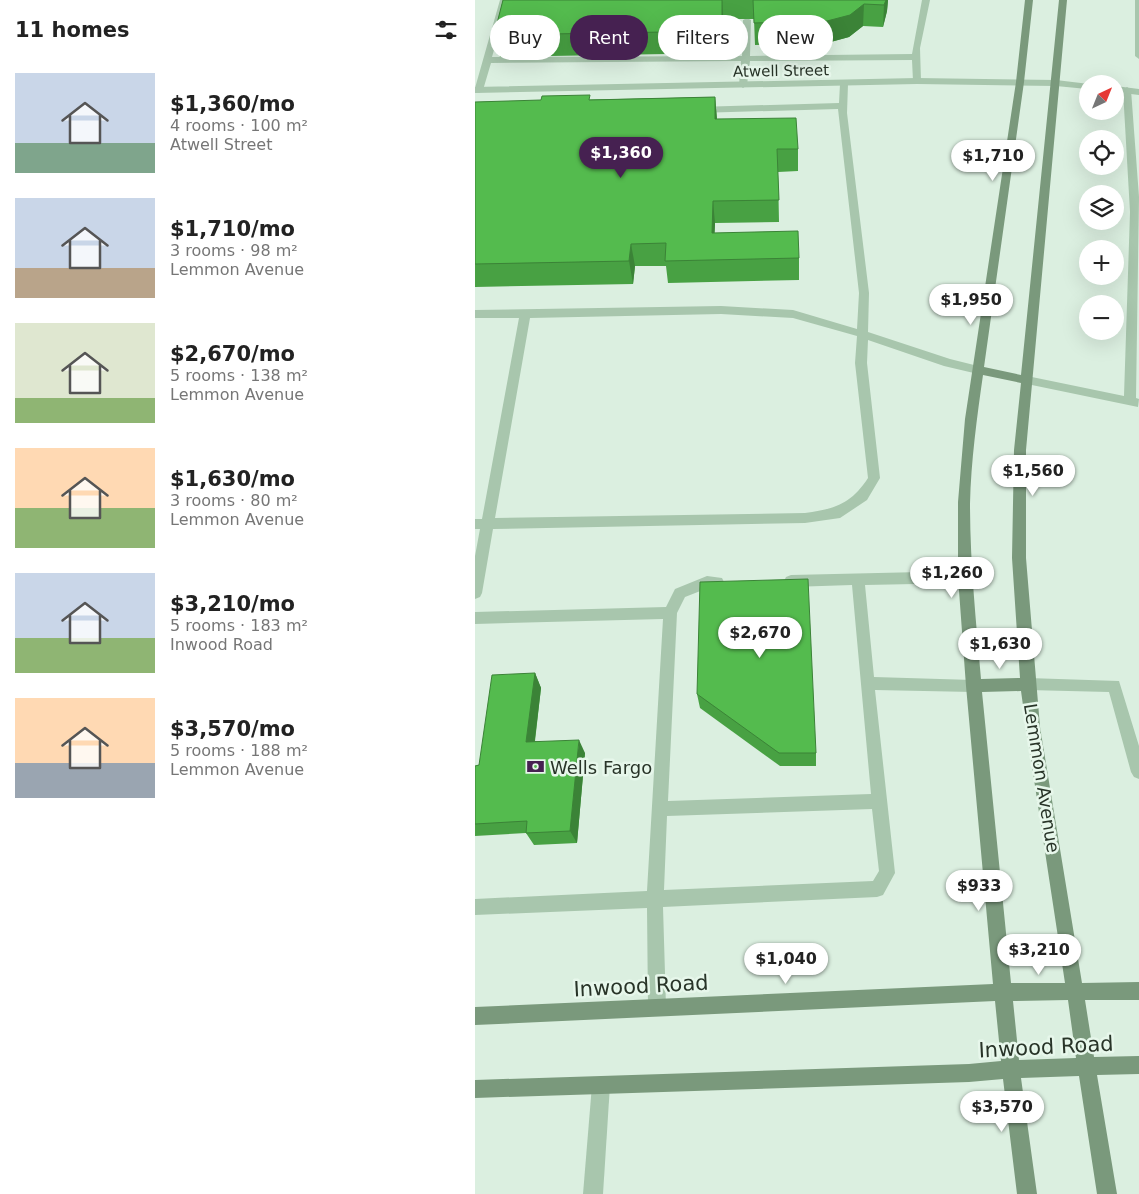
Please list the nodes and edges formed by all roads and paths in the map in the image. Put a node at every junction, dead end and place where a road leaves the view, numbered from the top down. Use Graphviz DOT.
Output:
graph roads {
  1 [pos="504,0"];
  2 [pos="926,0"];
  3 [pos="1029,0"];
  4 [pos="1063,0"];
  5 [pos="1139,0"];
  6 [pos="1139,56"];
  7 [pos="916,57"];
  8 [pos="748,58"];
  9 [pos="658,59"];
  10 [pos="488,60"];
  11 [pos="746,60"];
  12 [pos="917,81"];
  13 [pos="1020,82"];
  14 [pos="1056,83"];
  15 [pos="844,84"];
  16 [pos="743,85"];
  17 [pos="1079,85"];
  18 [pos="477,90"];
  19 [pos="1124,90"];
  20 [pos="1127,90"];
  21 [pos="1139,92"];
  22 [pos="843,106"];
  23 [pos="684,110"];
  24 [pos="1136,179"];
  25 [pos="475,314"];
  26 [pos="525,314"];
  27 [pos="1136,323"];
  28 [pos="862,334"];
  29 [pos="978,370"];
  30 [pos="1027,380"];
  31 [pos="1135,402"];
  32 [pos="481,524"];
  33 [pos="965,577"];
  34 [pos="858,579"];
  35 [pos="773,581"];
  36 [pos="735,582"];
  37 [pos="475,593"];
  38 [pos="670,613"];
  39 [pos="475,618"];
  40 [pos="867,683"];
  41 [pos="1028,684"];
  42 [pos="973,686"];
  43 [pos="1139,772"];
  44 [pos="879,800"];
  45 [pos="660,809"];
  46 [pos="655,901"];
  47 [pos="475,907"];
  48 [pos="1139,991"];
  49 [pos="1004,992"];
  50 [pos="1075,993"];
  51 [pos="657,1007"];
  52 [pos="475,1016"];
  53 [pos="1139,1065"];
  54 [pos="1087,1067"];
  55 [pos="1011,1069"];
  56 [pos="601,1085"];
  57 [pos="475,1089"];
  58 [pos="593,1194"];
  59 [pos="1027,1194"];
  60 [pos="1107,1194"];
  1 -- 10 [label="street"];
  2 -- 7 [label="street"];
  3 -- 13 [label="main road"];
  4 -- 14 [label="main road, Lemmon Avenue"];
  5 -- 6 [label="street"];
  7 -- 8 [label="street"];
  7 -- 12 [label="street"];
  9 -- 10 [label="street"];
  10 -- 18 [label="street"];
  11 -- 16 [label="street"];
  12 -- 13 [label="street, Atwell Street"];
  12 -- 15 [label="street, Atwell Street"];
  13 -- 14 [label="street, Atwell Street"];
  13 -- 29 [label="main road"];
  14 -- 17 [label="street, Atwell Street"];
  14 -- 30 [label="main road, Lemmon Avenue"];
  15 -- 16 [label="street, Atwell Street"];
  15 -- 22 [label="street"];
  16 -- 18 [label="street, Atwell Street"];
  19 -- 20 [label="street"];
  20 -- 21 [label="street"];
  20 -- 24 [label="street"];
  22 -- 23 [label="street"];
  22 -- 28 [label="street"];
  24 -- 27 [label="street"];
  25 -- 26 [label="street"];
  26 -- 28 [label="street"];
  26 -- 32 [label="street"];
  27 -- 31 [label="street"];
  28 -- 29 [label="street"];
  28 -- 32 [label="street"];
  29 -- 30 [label="main road"];
  29 -- 33 [label="main road"];
  30 -- 31 [label="street"];
  30 -- 41 [label="main road, Lemmon Avenue"];
  32 -- 37 [label="street"];
  33 -- 34 [label="street"];
  33 -- 42 [label="main road"];
  34 -- 35 [label="street"];
  34 -- 40 [label="street"];
  36 -- 38 [label="street"];
  38 -- 39 [label="street"];
  38 -- 45 [label="street"];
  40 -- 42 [label="street"];
  40 -- 44 [label="street"];
  41 -- 42 [label="main road"];
  41 -- 43 [label="street"];
  41 -- 50 [label="main road, Lemmon Avenue"];
  42 -- 49 [label="main road"];
  44 -- 45 [label="street"];
  44 -- 46 [label="street"];
  45 -- 46 [label="street"];
  46 -- 47 [label="street"];
  46 -- 51 [label="street"];
  48 -- 50 [label="main road, Inwood Road"];
  49 -- 50 [label="main road, Inwood Road"];
  49 -- 51 [label="main road, Inwood Road"];
  49 -- 55 [label="main road"];
  50 -- 54 [label="main road, Lemmon Avenue"];
  51 -- 52 [label="main road, Inwood Road"];
  53 -- 54 [label="main road, Inwood Road"];
  54 -- 55 [label="main road, Inwood Road"];
  54 -- 60 [label="main road, Lemmon Avenue"];
  55 -- 56 [label="main road, Inwood Road"];
  55 -- 59 [label="main road"];
  56 -- 57 [label="main road, Inwood Road"];
  56 -- 58 [label="street"];
}
